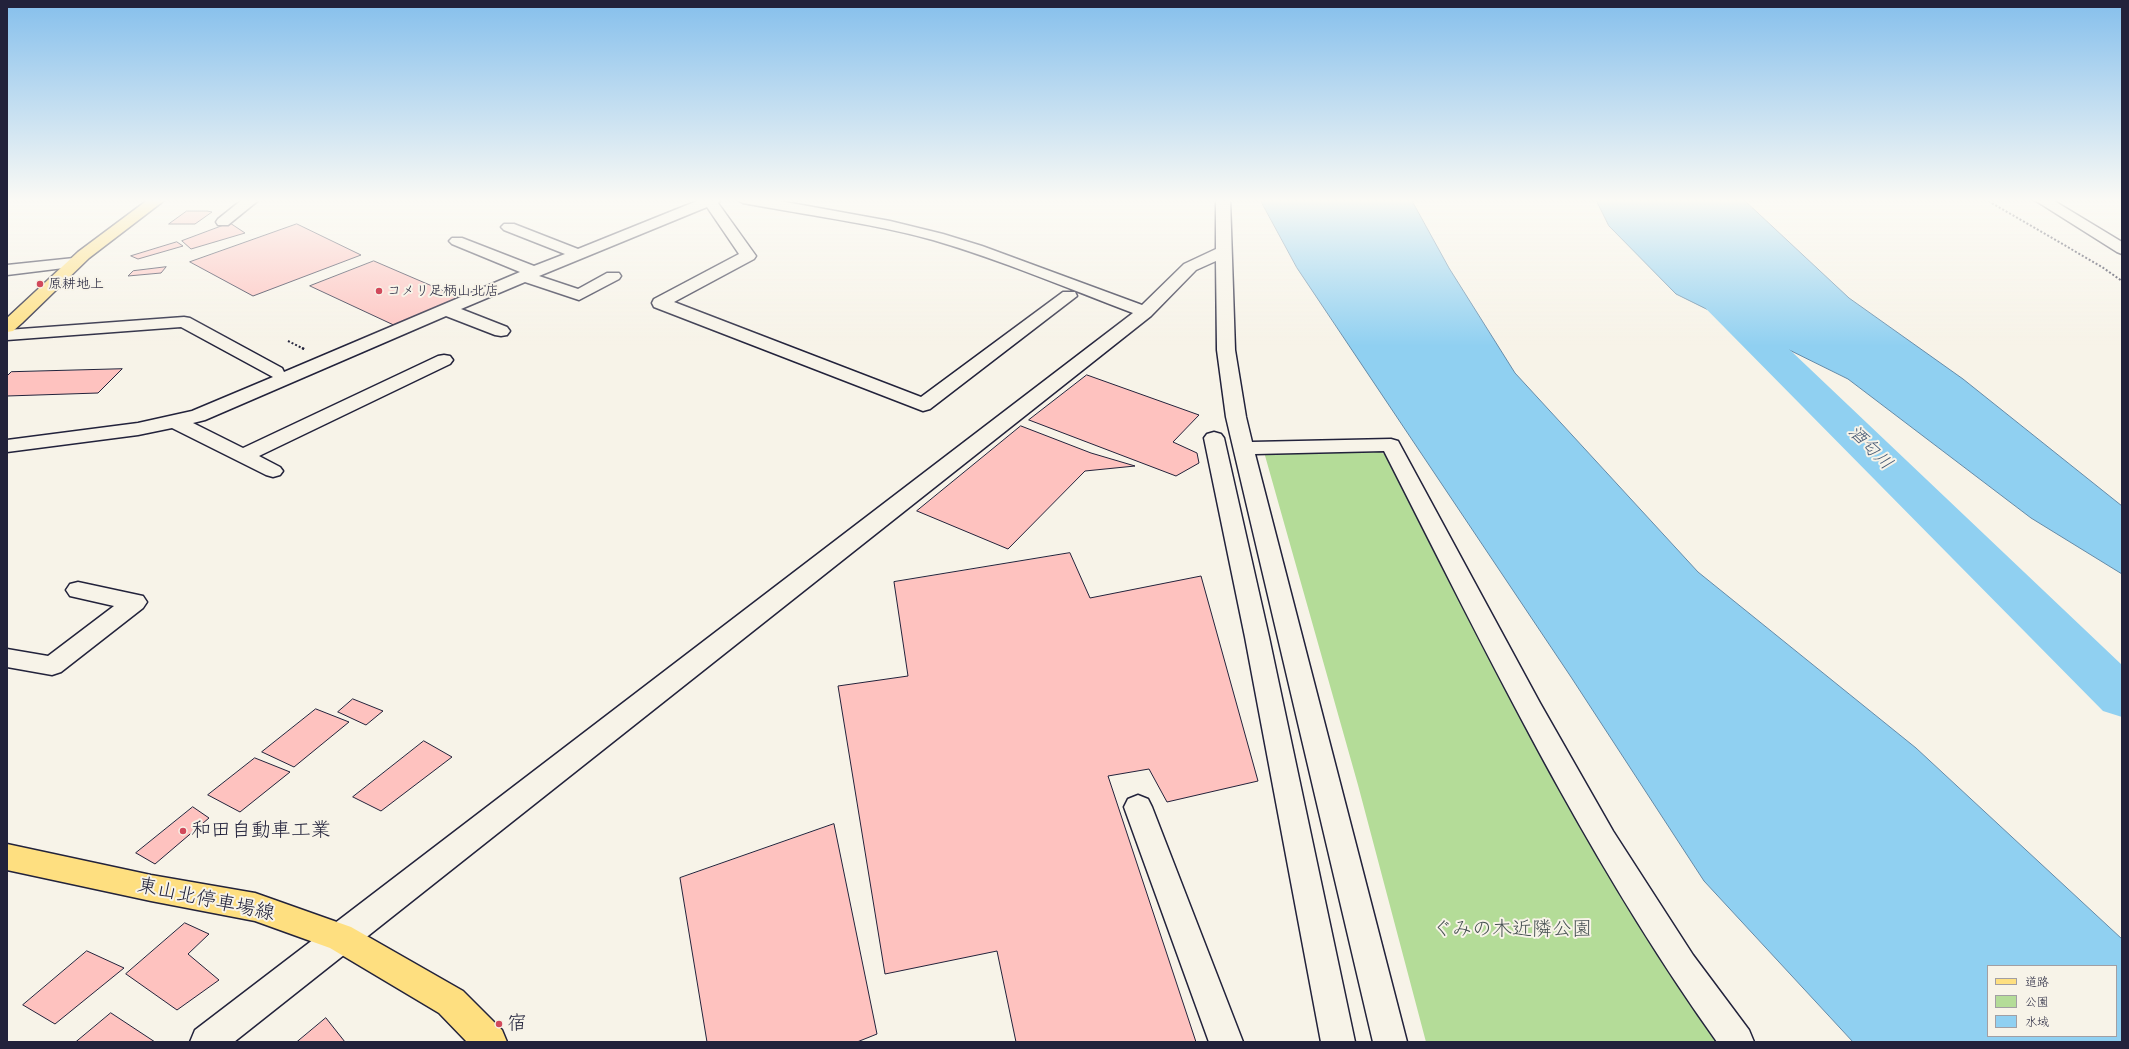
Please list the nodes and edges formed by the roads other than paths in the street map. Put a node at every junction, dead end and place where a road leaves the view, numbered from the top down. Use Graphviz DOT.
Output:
graph roads {
  1 [pos="92,248"];
  2 [pos="472,248"];
  3 [pos="563,248"];
  4 [pos="593,248"];
  5 [pos="743,248"];
  6 [pos="974,248"];
  7 [pos="1224,248"];
  8 [pos="1224,251"];
  9 [pos="578,254"];
  10 [pos="74,263"];
  11 [pos="7,270"];
  12 [pos="529,274"];
  13 [pos="613,276"];
  14 [pos="1069,296"];
  15 [pos="447,310"];
  16 [pos="1145,312"];
  17 [pos="15,315"];
  18 [pos="7,328"];
  19 [pos="501,331"];
  20 [pos="7,335"];
  21 [pos="444,360"];
  22 [pos="275,372"];
  23 [pos="176,422"];
  24 [pos="1214,438"];
  25 [pos="7,446"];
  26 [pos="1245,448"];
  27 [pos="243,456"];
  28 [pos="273,471"];
  29 [pos="78,590"];
  30 [pos="7,658"];
  31 [pos="1138,807"];
  32 [pos="7,856"];
  33 [pos="340,937"];
  34 [pos="207,1042"];
  35 [pos="490,1042"];
  36 [pos="1226,1042"];
  37 [pos="1338,1042"];
  38 [pos="1390,1042"];
  39 [pos="1737,1042"];
  1 -- 10 [label="main road"];
  2 -- 12 [label="street"];
  3 -- 9 [label="street"];
  4 -- 9 [label="street"];
  5 -- 14 [label="street"];
  6 -- 16 [label="street"];
  7 -- 8 [label="street"];
  8 -- 16 [label="street"];
  8 -- 26 [label="street"];
  9 -- 12 [label="street"];
  10 -- 11 [label="street"];
  10 -- 17 [label="main road"];
  12 -- 13 [label="street"];
  12 -- 15 [label="street"];
  15 -- 19 [label="street"];
  15 -- 23 [label="street"];
  16 -- 33 [label="street"];
  17 -- 18 [label="main road"];
  20 -- 22 [label="street"];
  21 -- 27 [label="street"];
  23 -- 25 [label="street"];
  23 -- 27 [label="street"];
  24 -- 37 [label="street"];
  26 -- 38 [label="street"];
  26 -- 39 [label="street"];
  27 -- 28 [label="street"];
  29 -- 30 [label="street"];
  31 -- 36 [label="street"];
  32 -- 33 [label="main road, 東山北停車場線"];
  33 -- 34 [label="street"];
  33 -- 35 [label="main road, 東山北停車場線"];
}
